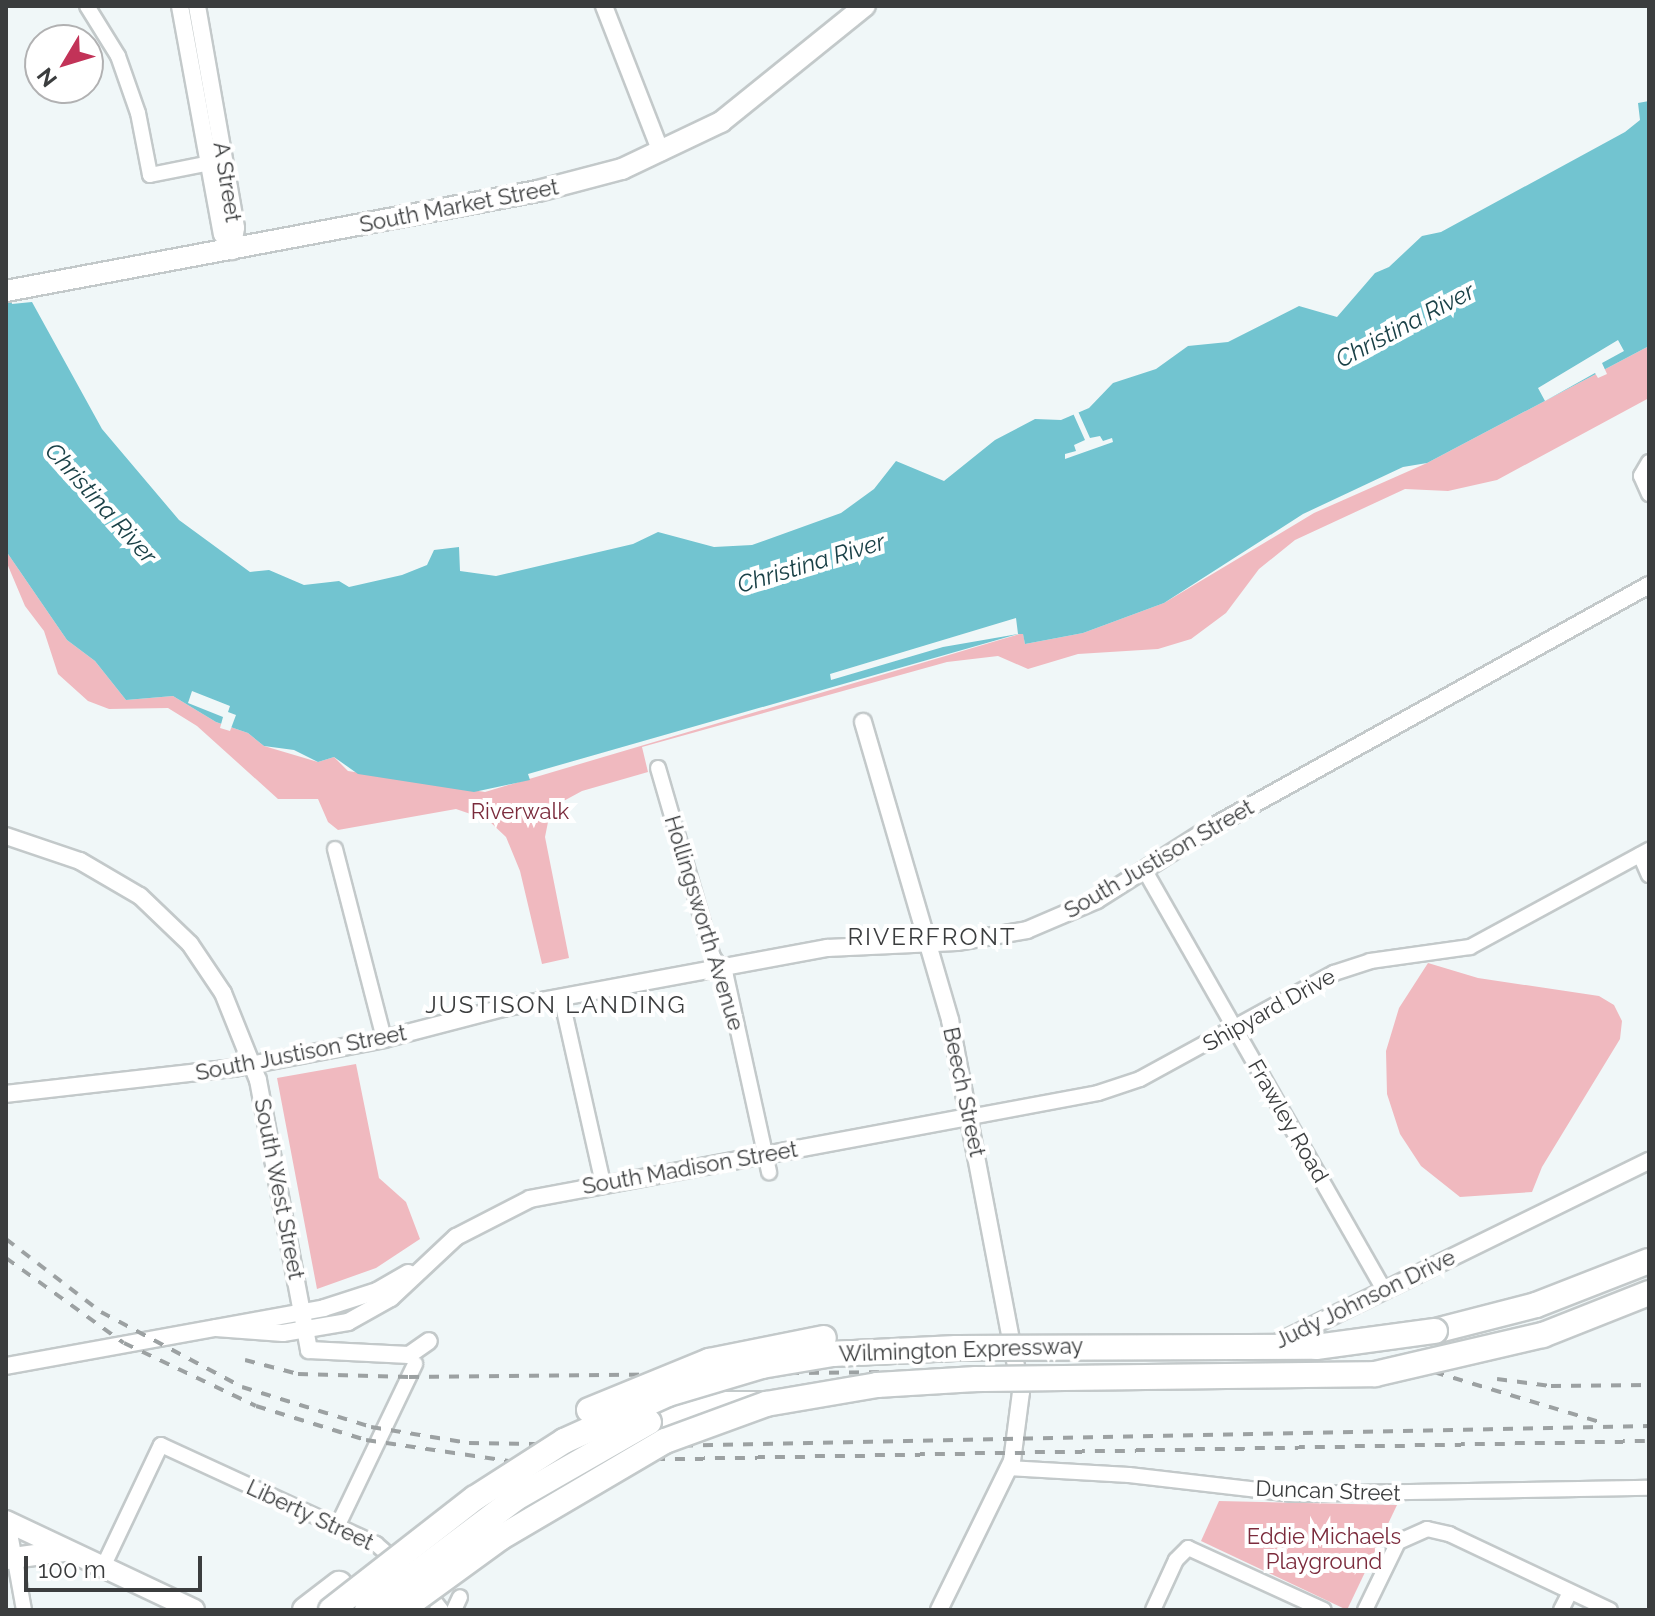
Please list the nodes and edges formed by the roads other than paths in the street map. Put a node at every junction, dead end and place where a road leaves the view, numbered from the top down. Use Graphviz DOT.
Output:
graph roads {
  1 [pos="87,6"];
  2 [pos="180,6"];
  3 [pos="197,6"];
  4 [pos="604,6"];
  5 [pos="865,6"];
  6 [pos="661,152"];
  7 [pos="217,162"];
  8 [pos="232,251"];
  9 [pos="6,291"];
  10 [pos="1649,462"];
  11 [pos="1649,494"];
  12 [pos="1649,585"];
  13 [pos="863,722"];
  14 [pos="658,768"];
  15 [pos="6,836"];
  16 [pos="335,849"];
  17 [pos="1644,853"];
  18 [pos="1144,869"];
  19 [pos="1649,875"];
  20 [pos="928,942"];
  21 [pos="719,968"];
  22 [pos="561,997"];
  23 [pos="1235,1029"];
  24 [pos="384,1039"];
  25 [pos="254,1064"];
  26 [pos="6,1094"];
  27 [pos="970,1117"];
  28 [pos="766,1154"];
  29 [pos="1649,1161"];
  30 [pos="769,1172"];
  31 [pos="603,1183"];
  32 [pos="1649,1261"];
  33 [pos="427,1262"];
  34 [pos="1384,1289"];
  35 [pos="1649,1293"];
  36 [pos="301,1311"];
  37 [pos="216,1328"];
  38 [pos="304,1330"];
  39 [pos="429,1341"];
  40 [pos="1014,1353"];
  41 [pos="415,1364"];
  42 [pos="6,1366"];
  43 [pos="766,1404"];
  44 [pos="1008,1468"];
  45 [pos="1649,1488"];
  46 [pos="7,1521"];
  47 [pos="337,1527"];
  48 [pos="67,1551"];
  49 [pos="11,1558"];
  50 [pos="103,1567"];
  51 [pos="1570,1592"];
  52 [pos="162,1602"];
  53 [pos="310,1609"];
  54 [pos="24,1610"];
  55 [pos="194,1610"];
  56 [pos="367,1610"];
  57 [pos="401,1610"];
  58 [pos="441,1610"];
  59 [pos="939,1610"];
  60 [pos="1153,1610"];
  61 [pos="1324,1610"];
  62 [pos="1365,1610"];
  63 [pos="1561,1610"];
  64 [pos="1610,1610"];
  1 -- 7 [label="street"];
  2 -- 7 [label="street, A Street"];
  3 -- 7 [label="street, A Street"];
  4 -- 6 [label="street"];
  5 -- 6 [label="main road, South Market Street"];
  6 -- 8 [label="main road, South Market Street"];
  7 -- 8 [label="street, A Street"];
  8 -- 9 [label="main road, South Market Street"];
  10 -- 11 [label="street"];
  12 -- 18 [label="street, South Justison Street"];
  13 -- 20 [label="street, Beech Street"];
  14 -- 21 [label="street, Hollingsworth Avenue"];
  15 -- 25 [label="street, South West Street"];
  16 -- 24 [label="street"];
  17 -- 19 [label="street"];
  17 -- 23 [label="street, Shipyard Drive"];
  18 -- 20 [label="street, South Justison Street"];
  18 -- 23 [label="street, Frawley Road"];
  20 -- 21 [label="street, South Justison Street"];
  20 -- 27 [label="street, Beech Street"];
  21 -- 22 [label="street, South Justison Street"];
  21 -- 28 [label="street, Hollingsworth Avenue"];
  22 -- 24 [label="street, South Justison Street"];
  22 -- 31 [label="street"];
  23 -- 27 [label="street, Shipyard Drive"];
  23 -- 34 [label="street, Frawley Road"];
  24 -- 25 [label="street, South Justison Street"];
  25 -- 26 [label="street, South Justison Street"];
  25 -- 36 [label="street, South West Street"];
  27 -- 28 [label="street, South Madison Street"];
  27 -- 40 [label="street, Beech Street"];
  28 -- 30 [label="street, Hollingsworth Avenue"];
  28 -- 31 [label="street, South Madison Street"];
  29 -- 34 [label="street, Judy Johnson Drive"];
  31 -- 33 [label="street, South Madison Street"];
  32 -- 53 [label="highway, Wilmington Expressway, bridge"];
  33 -- 36 [label="street, South Madison Street"];
  33 -- 38 [label="street, South Madison Street"];
  34 -- 40 [label="street, Judy Johnson Drive"];
  35 -- 43 [label="highway, Wilmington Expressway, bridge"];
  36 -- 37 [label="street, South Madison Street"];
  36 -- 38 [label="street, South West Street"];
  37 -- 38 [label="street, South Madison Street"];
  37 -- 42 [label="street, South Madison Street"];
  38 -- 39 [label="street"];
  40 -- 44 [label="street, Beech Street"];
  41 -- 47 [label="street"];
  43 -- 56 [label="highway, bridge"];
  43 -- 57 [label="highway, Wilmington Expressway, bridge"];
  44 -- 45 [label="street, Duncan Street"];
  44 -- 59 [label="street, Beech Street"];
  46 -- 48 [label="main road"];
  46 -- 49 [label="street"];
  47 -- 50 [label="street, Liberty Street"];
  47 -- 58 [label="street, Liberty Street"];
  48 -- 49 [label="main road"];
  48 -- 50 [label="main road"];
  49 -- 54 [label="street"];
  50 -- 52 [label="main road"];
  51 -- 62 [label="street"];
  51 -- 63 [label="street"];
  51 -- 64 [label="street"];
  52 -- 55 [label="main road"];
  60 -- 61 [label="street"];
}
